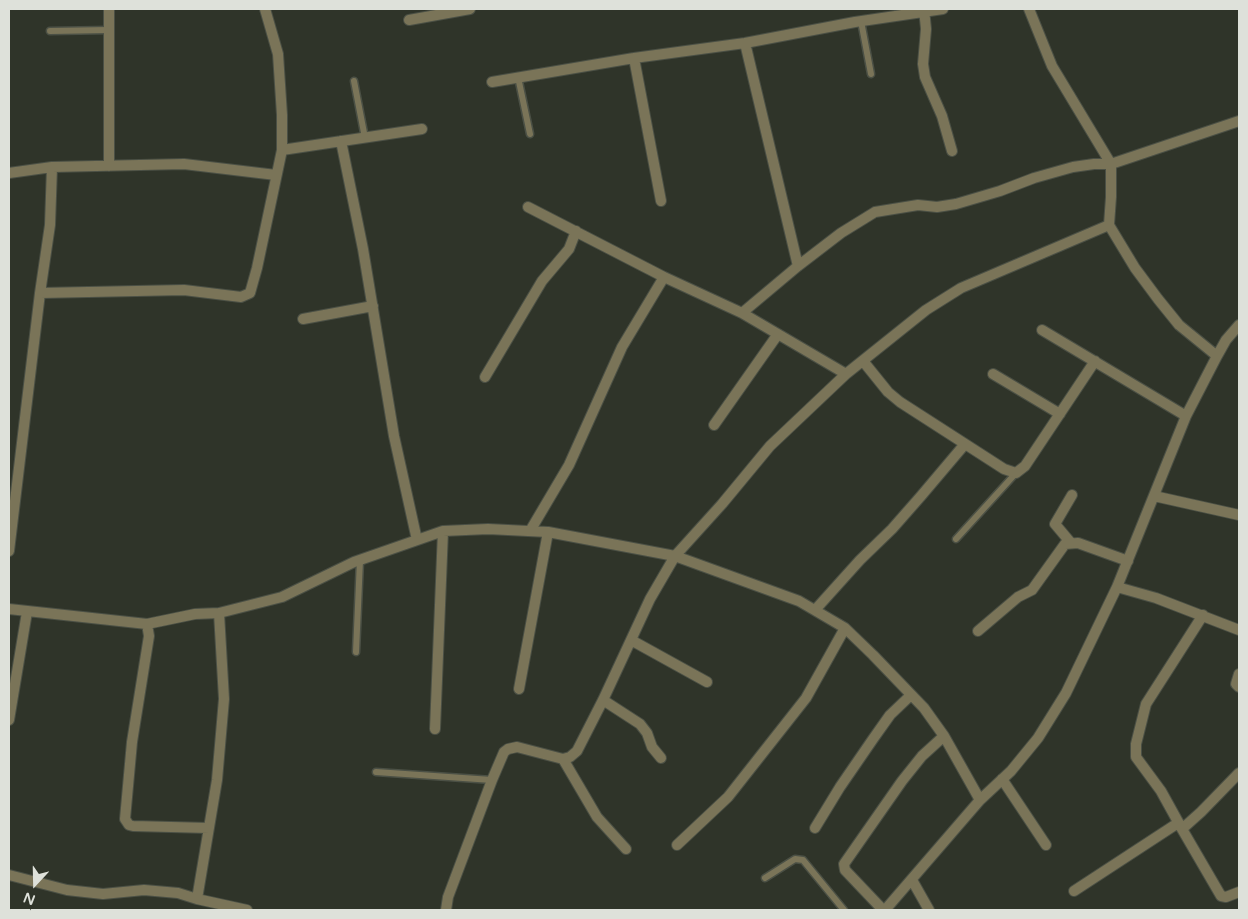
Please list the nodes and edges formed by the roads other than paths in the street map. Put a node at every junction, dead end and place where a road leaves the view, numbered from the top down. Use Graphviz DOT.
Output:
graph roads {
  1 [pos="109,9"];
  2 [pos="265,9"];
  3 [pos="470,9"];
  4 [pos="943,9"];
  5 [pos="1029,9"];
  6 [pos="925,10"];
  7 [pos="426,13"];
  8 [pos="409,20"];
  9 [pos="861,21"];
  10 [pos="109,30"];
  11 [pos="50,31"];
  12 [pos="745,43"];
  13 [pos="634,58"];
  14 [pos="871,74"];
  15 [pos="518,77"];
  16 [pos="354,81"];
  17 [pos="492,82"];
  18 [pos="1239,121"];
  19 [pos="422,129"];
  20 [pos="530,134"];
  21 [pos="365,138"];
  22 [pos="342,141"];
  23 [pos="282,150"];
  24 [pos="952,151"];
  25 [pos="1112,164"];
  26 [pos="108,166"];
  27 [pos="52,167"];
  28 [pos="9,173"];
  29 [pos="276,174"];
  30 [pos="662,201"];
  31 [pos="528,207"];
  32 [pos="1109,225"];
  33 [pos="576,231"];
  34 [pos="798,266"];
  35 [pos="664,277"];
  36 [pos="40,293"];
  37 [pos="372,306"];
  38 [pos="742,313"];
  39 [pos="303,319"];
  40 [pos="1239,325"];
  41 [pos="1042,330"];
  42 [pos="778,334"];
  43 [pos="1217,356"];
  44 [pos="1095,360"];
  45 [pos="863,361"];
  46 [pos="846,374"];
  47 [pos="993,374"];
  48 [pos="485,378"];
  49 [pos="1060,414"];
  50 [pos="1186,416"];
  51 [pos="714,425"];
  52 [pos="965,444"];
  53 [pos="1016,473"];
  54 [pos="1072,494"];
  55 [pos="1154,496"];
  56 [pos="1239,514"];
  57 [pos="442,531"];
  58 [pos="530,531"];
  59 [pos="548,532"];
  60 [pos="956,539"];
  61 [pos="417,540"];
  62 [pos="1071,543"];
  63 [pos="9,551"];
  64 [pos="675,556"];
  65 [pos="360,560"];
  66 [pos="1128,561"];
  67 [pos="1116,588"];
  68 [pos="9,609"];
  69 [pos="815,610"];
  70 [pos="27,612"];
  71 [pos="219,613"];
  72 [pos="1203,615"];
  73 [pos="147,624"];
  74 [pos="846,628"];
  75 [pos="1239,630"];
  76 [pos="978,631"];
  77 [pos="631,640"];
  78 [pos="356,652"];
  79 [pos="1239,674"];
  80 [pos="707,682"];
  81 [pos="1239,687"];
  82 [pos="519,689"];
  83 [pos="911,695"];
  84 [pos="603,700"];
  85 [pos="9,720"];
  86 [pos="434,729"];
  87 [pos="944,736"];
  88 [pos="661,758"];
  89 [pos="563,759"];
  90 [pos="376,772"];
  91 [pos="1239,773"];
  92 [pos="1002,779"];
  93 [pos="492,780"];
  94 [pos="980,800"];
  95 [pos="1180,826"];
  96 [pos="209,828"];
  97 [pos="815,828"];
  98 [pos="1046,845"];
  99 [pos="677,846"];
  100 [pos="626,849"];
  101 [pos="9,875"];
  102 [pos="765,878"];
  103 [pos="912,880"];
  104 [pos="1074,891"];
  105 [pos="1239,892"];
  106 [pos="197,899"];
  107 [pos="246,910"];
  108 [pos="446,910"];
  109 [pos="844,910"];
  110 [pos="884,910"];
  111 [pos="930,910"];
  1 -- 10 [label="street"];
  2 -- 23 [label="street"];
  3 -- 7 [label="street"];
  4 -- 6 [label="street"];
  5 -- 25 [label="street"];
  6 -- 9 [label="street"];
  6 -- 24 [label="street"];
  7 -- 8 [label="street"];
  9 -- 12 [label="street"];
  9 -- 14 [label="lane"];
  10 -- 11 [label="lane"];
  10 -- 26 [label="street"];
  12 -- 13 [label="street"];
  12 -- 34 [label="street"];
  13 -- 15 [label="street"];
  13 -- 30 [label="street"];
  15 -- 17 [label="street"];
  15 -- 20 [label="lane"];
  16 -- 21 [label="lane"];
  18 -- 25 [label="street"];
  19 -- 21 [label="street"];
  21 -- 22 [label="street"];
  22 -- 23 [label="street"];
  22 -- 37 [label="street"];
  23 -- 29 [label="street"];
  25 -- 32 [label="street"];
  25 -- 34 [label="street"];
  26 -- 27 [label="street"];
  26 -- 29 [label="street"];
  27 -- 28 [label="street"];
  27 -- 36 [label="street"];
  29 -- 36 [label="street"];
  31 -- 33 [label="street"];
  32 -- 43 [label="street"];
  32 -- 45 [label="street"];
  33 -- 35 [label="street"];
  33 -- 48 [label="street"];
  34 -- 38 [label="street"];
  35 -- 38 [label="street"];
  35 -- 58 [label="street"];
  36 -- 63 [label="street"];
  37 -- 39 [label="street"];
  37 -- 61 [label="street"];
  38 -- 42 [label="street"];
  40 -- 43 [label="street"];
  41 -- 44 [label="street"];
  42 -- 46 [label="street"];
  42 -- 51 [label="street"];
  43 -- 50 [label="street"];
  44 -- 49 [label="street"];
  44 -- 50 [label="street"];
  45 -- 46 [label="street"];
  45 -- 52 [label="street"];
  46 -- 64 [label="street"];
  47 -- 49 [label="street"];
  49 -- 53 [label="street"];
  50 -- 55 [label="street"];
  52 -- 53 [label="street"];
  52 -- 69 [label="street"];
  53 -- 60 [label="lane"];
  54 -- 62 [label="street"];
  55 -- 56 [label="street"];
  55 -- 66 [label="street"];
  57 -- 58 [label="street"];
  57 -- 61 [label="street"];
  57 -- 86 [label="street"];
  58 -- 59 [label="street"];
  59 -- 64 [label="street"];
  59 -- 82 [label="street"];
  61 -- 65 [label="street"];
  62 -- 66 [label="street"];
  62 -- 76 [label="street"];
  64 -- 69 [label="street"];
  64 -- 77 [label="street"];
  65 -- 71 [label="street"];
  65 -- 78 [label="lane"];
  66 -- 67 [label="street"];
  67 -- 72 [label="street"];
  67 -- 92 [label="street"];
  68 -- 70 [label="street"];
  69 -- 74 [label="street"];
  70 -- 73 [label="street"];
  70 -- 85 [label="street"];
  71 -- 73 [label="street"];
  71 -- 96 [label="street"];
  72 -- 75 [label="street"];
  72 -- 95 [label="street"];
  73 -- 96 [label="street"];
  74 -- 83 [label="street"];
  74 -- 99 [label="street"];
  77 -- 80 [label="street"];
  77 -- 84 [label="street"];
  79 -- 81 [label="street"];
  83 -- 87 [label="street"];
  83 -- 97 [label="street"];
  84 -- 88 [label="street"];
  84 -- 89 [label="street"];
  87 -- 94 [label="street"];
  87 -- 110 [label="street"];
  89 -- 93 [label="street"];
  89 -- 100 [label="street"];
  90 -- 93 [label="lane"];
  91 -- 95 [label="street"];
  92 -- 94 [label="street"];
  92 -- 98 [label="street"];
  93 -- 108 [label="street"];
  94 -- 103 [label="street"];
  95 -- 104 [label="street"];
  95 -- 105 [label="street"];
  96 -- 106 [label="street"];
  101 -- 106 [label="street"];
  102 -- 109 [label="lane"];
  103 -- 110 [label="street"];
  103 -- 111 [label="street"];
  106 -- 107 [label="street"];
}
